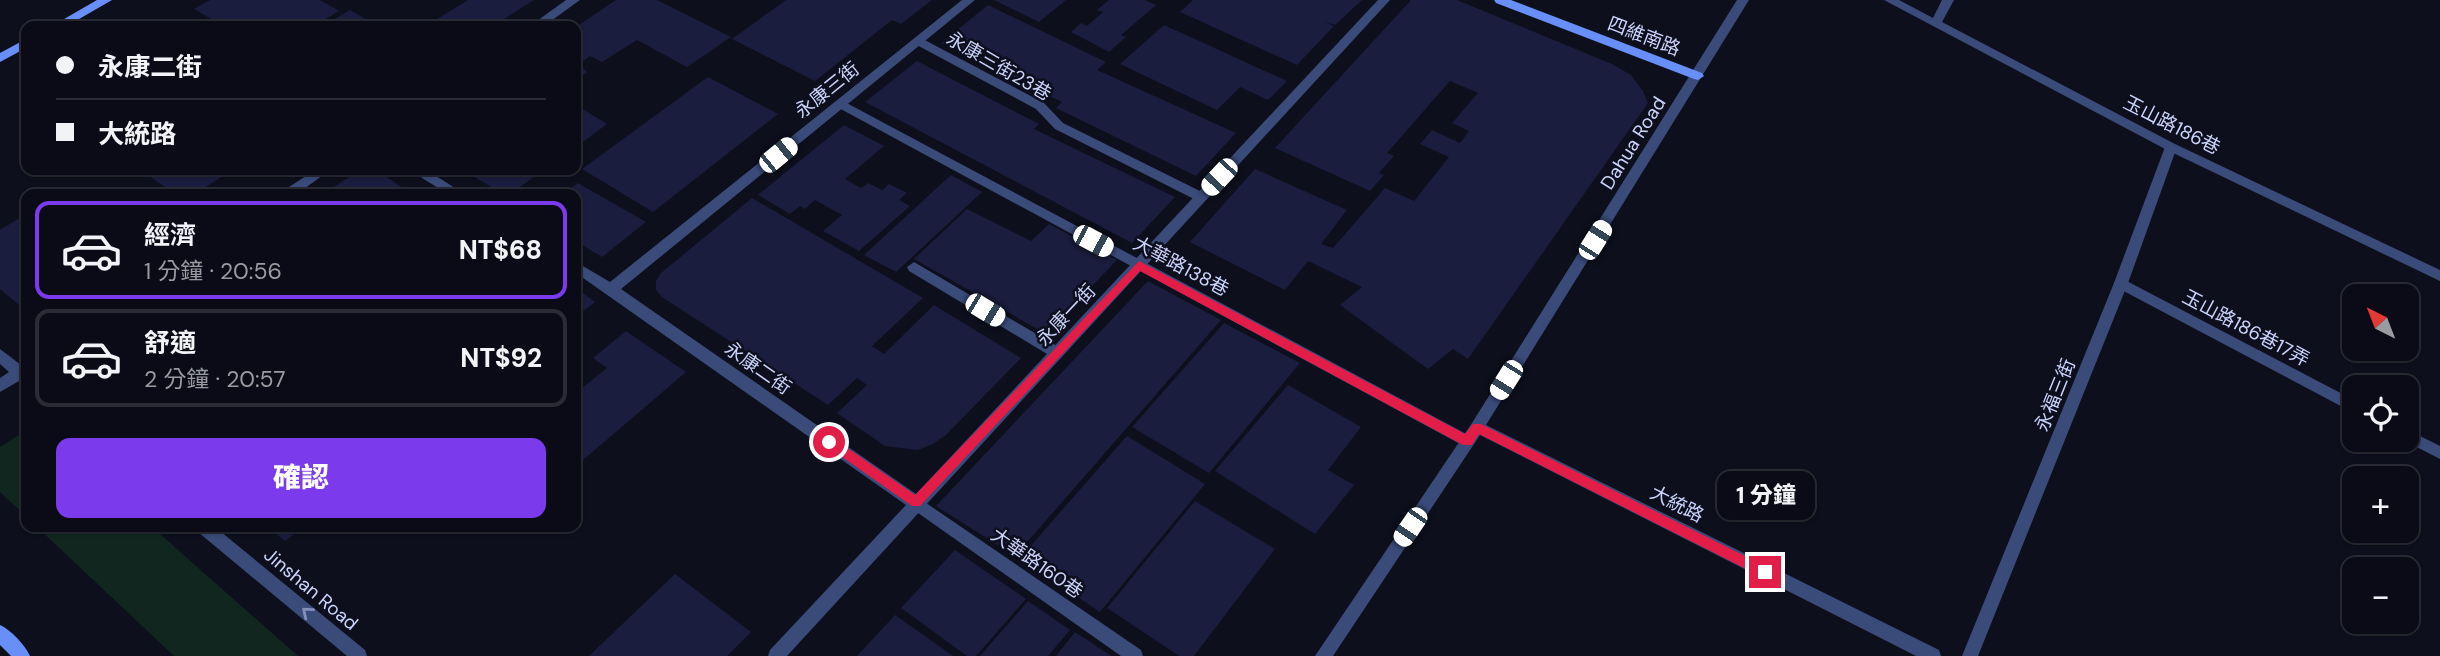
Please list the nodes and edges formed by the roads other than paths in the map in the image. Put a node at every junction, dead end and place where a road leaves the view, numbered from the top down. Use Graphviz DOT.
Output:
graph roads {
  1 [pos="106,0"];
  2 [pos="574,0"];
  3 [pos="969,0"];
  4 [pos="1384,0"];
  5 [pos="1500,0"];
  6 [pos="1743,0"];
  7 [pos="1890,0"];
  8 [pos="1948,0"];
  9 [pos="67,21"];
  10 [pos="543,21"];
  11 [pos="1936,23"];
  12 [pos="919,41"];
  13 [pos="21,46"];
  14 [pos="0,58"];
  15 [pos="1698,76"];
  16 [pos="841,104"];
  17 [pos="2171,147"];
  18 [pos="316,175"];
  19 [pos="426,175"];
  20 [pos="296,189"];
  21 [pos="450,189"];
  22 [pos="1201,197"];
  23 [pos="1139,265"];
  24 [pos="914,268"];
  25 [pos="581,270"];
  26 [pos="2440,276"];
  27 [pos="2121,283"];
  28 [pos="611,289"];
  29 [pos="1057,353"];
  30 [pos="0,355"];
  31 [pos="21,371"];
  32 [pos="21,375"];
  33 [pos="0,386"];
  34 [pos="2342,401"];
  35 [pos="1477,427"];
  36 [pos="1467,441"];
  37 [pos="2419,442"];
  38 [pos="2440,453"];
  39 [pos="916,503"];
  40 [pos="210,532"];
  41 [pos="0,634"];
  42 [pos="22,656"];
  43 [pos="359,656"];
  44 [pos="776,656"];
  45 [pos="1135,656"];
  46 [pos="1323,656"];
  47 [pos="1933,656"];
  48 [pos="1970,656"];
  1 -- 9 [label="street"];
  2 -- 10 [label="street"];
  3 -- 12 [label="street, 永康三街"];
  4 -- 22 [label="street, 永康一街"];
  5 -- 15 [label="street, 四維南路"];
  6 -- 15 [label="street, Dahua Road"];
  7 -- 11 [label="street, 玉山路186巷"];
  8 -- 11 [label="street"];
  11 -- 17 [label="street, 玉山路186巷"];
  12 -- 16 [label="street, 永康三街"];
  12 -- 22 [label="street, 永康三街23巷"];
  13 -- 14 [label="street"];
  15 -- 35 [label="street, Dahua Road"];
  16 -- 23 [label="street, 大華路138巷"];
  16 -- 28 [label="street, 永康三街"];
  17 -- 26 [label="street, 玉山路186巷"];
  17 -- 27 [label="street, 永福三街"];
  18 -- 20 [label="street"];
  19 -- 21 [label="street"];
  22 -- 23 [label="street, 永康一街"];
  23 -- 29 [label="street, 永康一街"];
  23 -- 36 [label="street, 大華路138巷"];
  24 -- 29 [label="street"];
  25 -- 28 [label="street, 永康二街"];
  27 -- 34 [label="street, 玉山路186巷17弄"];
  27 -- 48 [label="street, 永福三街"];
  28 -- 39 [label="street, 永康二街"];
  29 -- 39 [label="street, 永康一街"];
  30 -- 31 [label="street"];
  32 -- 33 [label="street"];
  35 -- 36 [label="street, Dahua Road"];
  35 -- 47 [label="street, 大統路"];
  36 -- 46 [label="street, Dahua Road"];
  37 -- 38 [label="street"];
  39 -- 44 [label="street, 永康一街"];
  39 -- 45 [label="street, 大華路160巷"];
  43 -- 40 [label="street, Jinshan Road, one-way"];
  41 -- 42 [label="street"];
}
